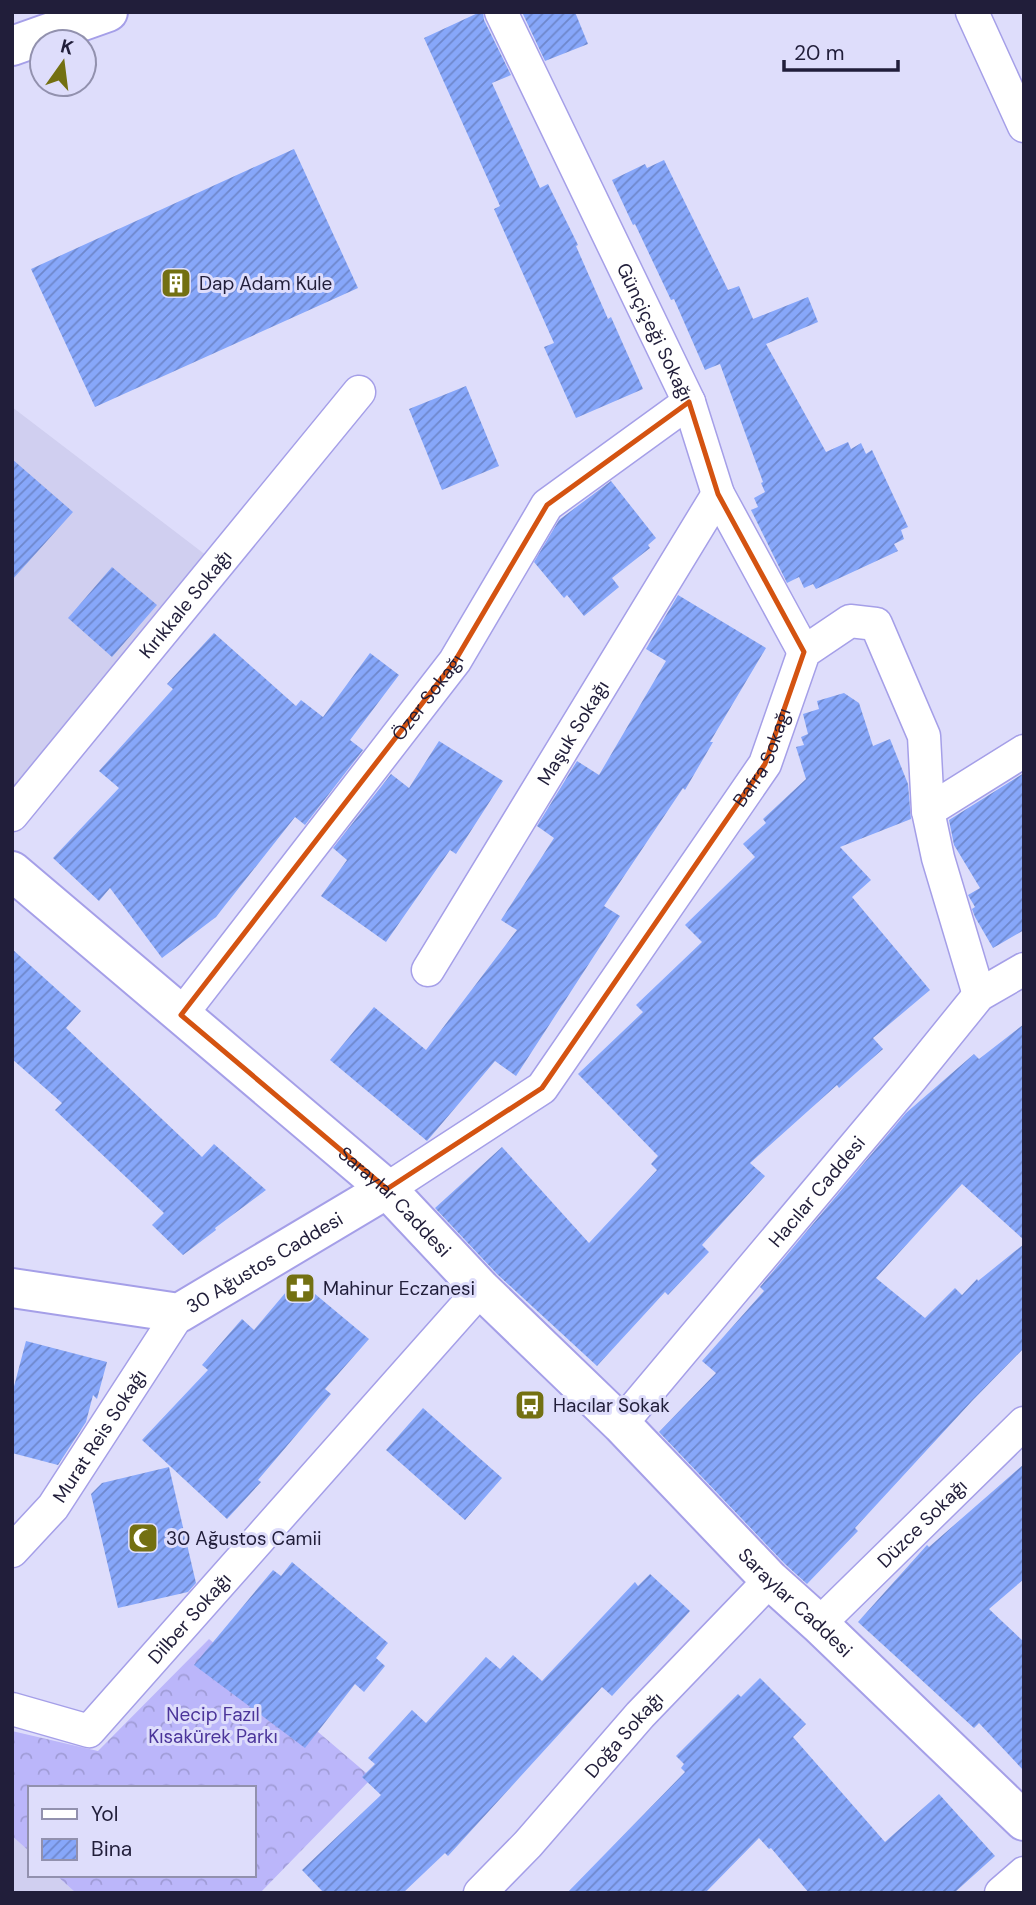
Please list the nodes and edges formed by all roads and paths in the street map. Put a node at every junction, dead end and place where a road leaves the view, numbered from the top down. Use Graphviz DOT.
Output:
graph roads {
  1 [pos="108,12"];
  2 [pos="501,12"];
  3 [pos="972,12"];
  4 [pos="15,37"];
  5 [pos="1024,126"];
  6 [pos="359,392"];
  7 [pos="689,402"];
  8 [pos="718,494"];
  9 [pos="804,652"];
  10 [pos="1024,751"];
  11 [pos="928,811"];
  12 [pos="12,815"];
  13 [pos="12,871"];
  14 [pos="1024,969"];
  15 [pos="428,970"];
  16 [pos="979,995"];
  17 [pos="181,1015"];
  18 [pos="387,1189"];
  19 [pos="12,1288"];
  20 [pos="481,1289"];
  21 [pos="179,1314"];
  22 [pos="1024,1423"];
  23 [pos="621,1424"];
  24 [pos="12,1551"];
  25 [pos="770,1580"];
  26 [pos="820,1624"];
  27 [pos="12,1709"];
  28 [pos="1024,1821"];
  29 [pos="1024,1873"];
  30 [pos="480,1893"];
  31 [pos="1001,1893"];
  1 -- 4 [label="street"];
  2 -- 7 [label="street, Günçiçeği Sokağı"];
  3 -- 5 [label="street"];
  6 -- 12 [label="street, Kırıkkale Sokağı"];
  7 -- 8 [label="street, Günçiçeği Sokağı"];
  7 -- 17 [label="street, Özer Sokağı"];
  8 -- 9 [label="street, Günçiçeği Sokağı"];
  8 -- 15 [label="street, Maşuk Sokağı"];
  9 -- 11 [label="street"];
  9 -- 18 [label="street, Bafra Sokağı"];
  10 -- 11 [label="street"];
  11 -- 16 [label="street"];
  13 -- 17 [label="street, Saraylar Caddesi"];
  14 -- 16 [label="street, Hacılar Caddesi"];
  16 -- 23 [label="street, Hacılar Caddesi"];
  17 -- 18 [label="street, Saraylar Caddesi"];
  18 -- 20 [label="street, Saraylar Caddesi"];
  18 -- 21 [label="street, 30 Ağustos Caddesi"];
  19 -- 21 [label="street, 30 Ağustos Caddesi"];
  20 -- 23 [label="street, Saraylar Caddesi"];
  20 -- 27 [label="street, Dilber Sokağı"];
  21 -- 24 [label="street, Murat Reis Sokağı"];
  22 -- 26 [label="street, Düzce Sokağı"];
  23 -- 25 [label="street, Saraylar Caddesi"];
  25 -- 26 [label="street, Saraylar Caddesi"];
  25 -- 30 [label="street, Doğa Sokağı"];
  26 -- 28 [label="street, Saraylar Caddesi"];
  29 -- 31 [label="street"];
}
